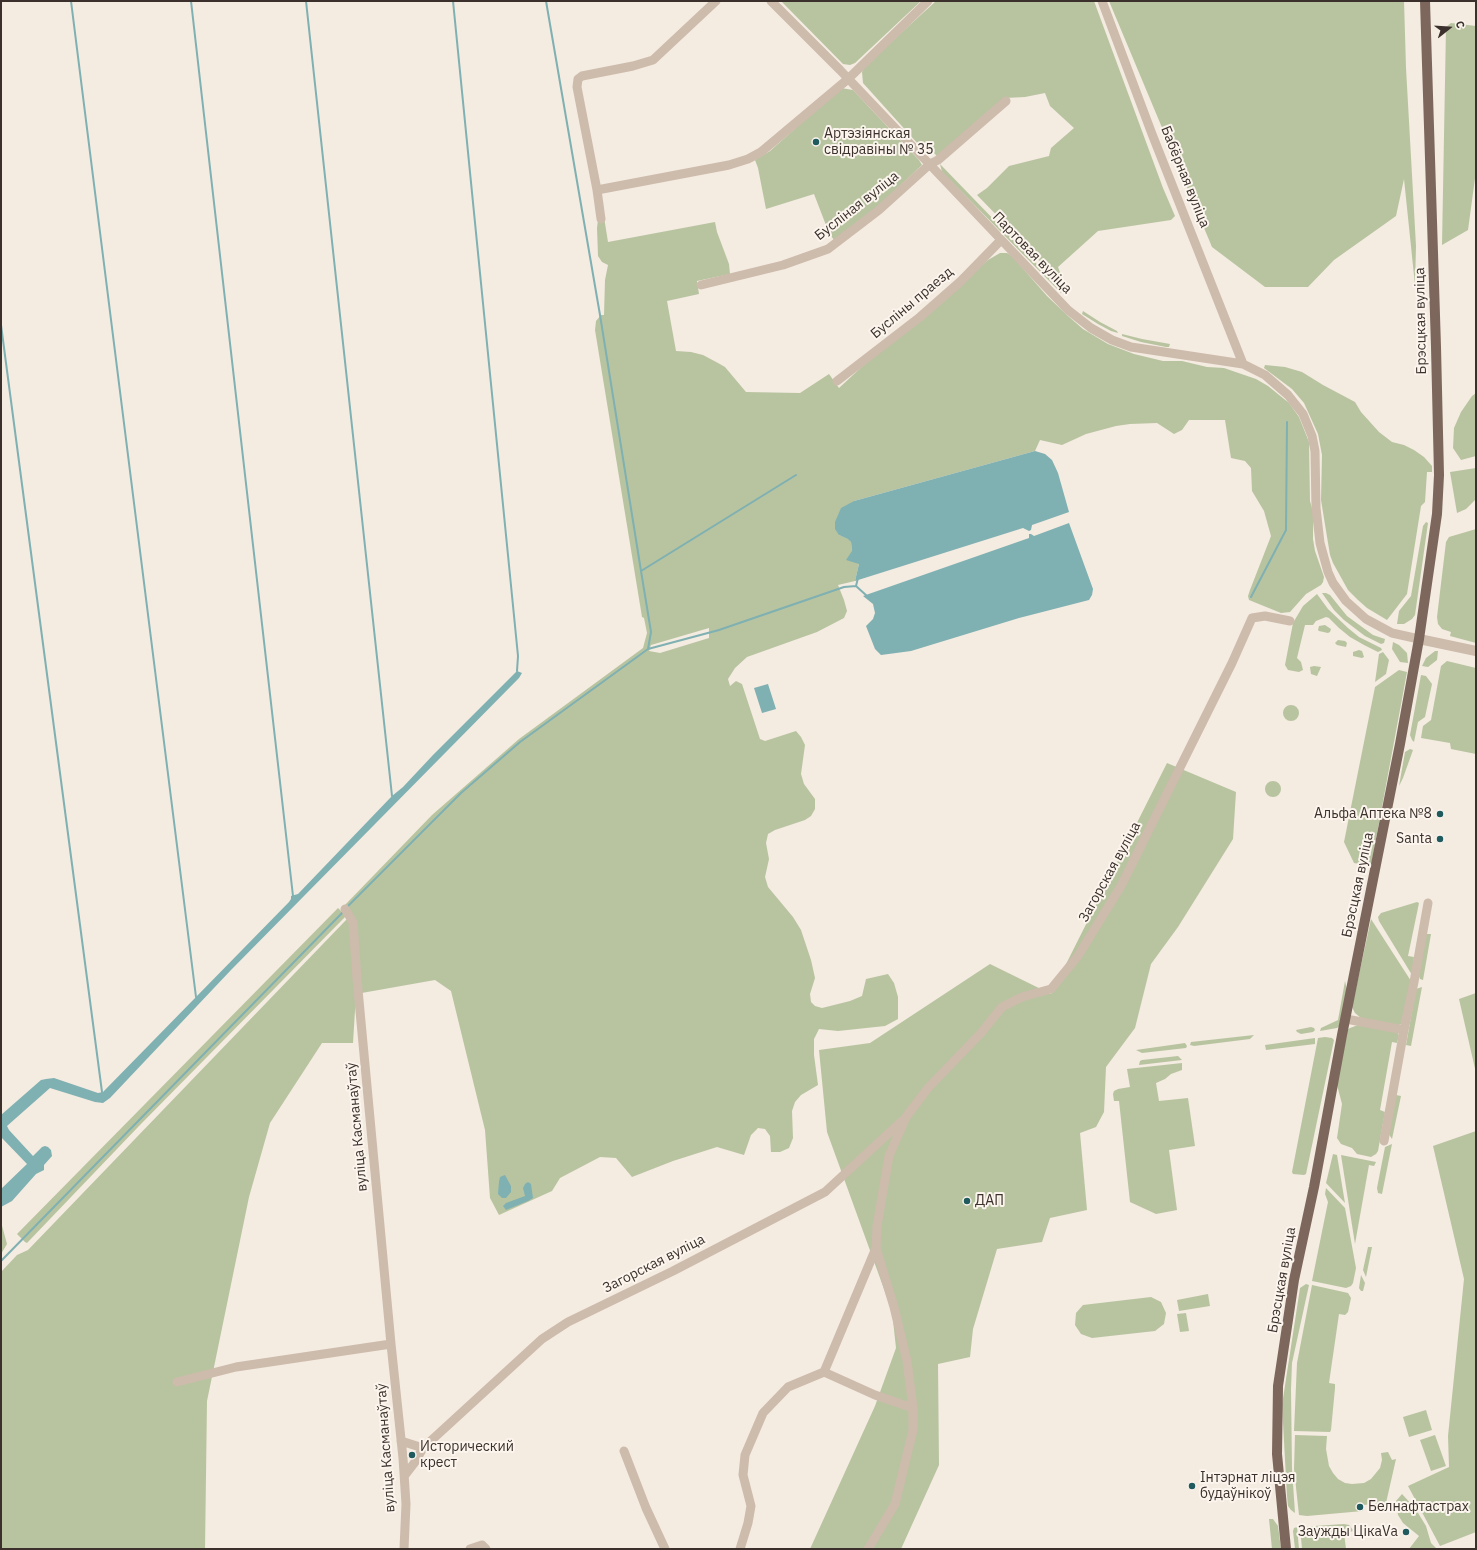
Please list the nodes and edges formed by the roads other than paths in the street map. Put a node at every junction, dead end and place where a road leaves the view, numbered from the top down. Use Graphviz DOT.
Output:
graph roads {
  1 [pos="716,1"];
  2 [pos="771,1"];
  3 [pos="928,1"];
  4 [pos="1102,1"];
  5 [pos="1425,1"];
  6 [pos="848,78"];
  7 [pos="1006,101"];
  8 [pos="930,164"];
  9 [pos="597,190"];
  10 [pos="601,219"];
  11 [pos="1001,240"];
  12 [pos="701,285"];
  13 [pos="1243,364"];
  14 [pos="837,381"];
  15 [pos="1290,621"];
  16 [pos="1419,639"];
  17 [pos="1476,651"];
  18 [pos="1428,903"];
  19 [pos="345,909"];
  20 [pos="1346,1019"];
  21 [pos="1404,1030"];
  22 [pos="906,1117"];
  23 [pos="1384,1140"];
  24 [pos="876,1248"];
  25 [pos="391,1344"];
  26 [pos="824,1372"];
  27 [pos="177,1382"];
  28 [pos="913,1408"];
  29 [pos="401,1441"];
  30 [pos="423,1448"];
  31 [pos="624,1451"];
  32 [pos="405,1475"];
  33 [pos="404,1549"];
  34 [pos="470,1549"];
  35 [pos="486,1549"];
  36 [pos="665,1549"];
  37 [pos="740,1549"];
  38 [pos="868,1549"];
  39 [pos="1286,1549"];
  1 -- 9 [label="street"];
  2 -- 6 [label="street, Партовая вуліца"];
  3 -- 6 [label="street"];
  4 -- 13 [label="street, Бабёрная вуліца"];
  5 -- 16 [label="main road, Брэсцкая вуліца"];
  6 -- 8 [label="street, Партовая вуліца"];
  6 -- 9 [label="street"];
  7 -- 8 [label="street, Бусліная вуліца"];
  8 -- 11 [label="street, Партовая вуліца"];
  8 -- 12 [label="street, Бусліная вуліца"];
  9 -- 10 [label="street"];
  11 -- 13 [label="street, Партовая вуліца"];
  11 -- 14 [label="street, Бусліны праезд"];
  13 -- 16 [label="street"];
  15 -- 22 [label="street, Загорская вуліца"];
  16 -- 17 [label="street"];
  16 -- 20 [label="main road, Брэсцкая вуліца"];
  18 -- 21 [label="street"];
  19 -- 25 [label="street, вуліца Касманаўтаў"];
  20 -- 21 [label="street"];
  20 -- 39 [label="main road, Брэсцкая вуліца"];
  21 -- 23 [label="street"];
  22 -- 24 [label="street, Загорская вуліца"];
  22 -- 30 [label="street, Загорская вуліца"];
  24 -- 26 [label="street, Загорская вуліца"];
  24 -- 28 [label="street"];
  25 -- 27 [label="street"];
  25 -- 29 [label="street, вуліца Касманаўтаў"];
  26 -- 28 [label="street"];
  26 -- 37 [label="street"];
  28 -- 38 [label="street"];
  29 -- 30 [label="street"];
  29 -- 32 [label="street, вуліца Касманаўтаў"];
  30 -- 32 [label="street, Загорская вуліца"];
  31 -- 36 [label="street"];
  32 -- 33 [label="street, вуліца Касманаўтаў"];
  34 -- 35 [label="street"];
}
